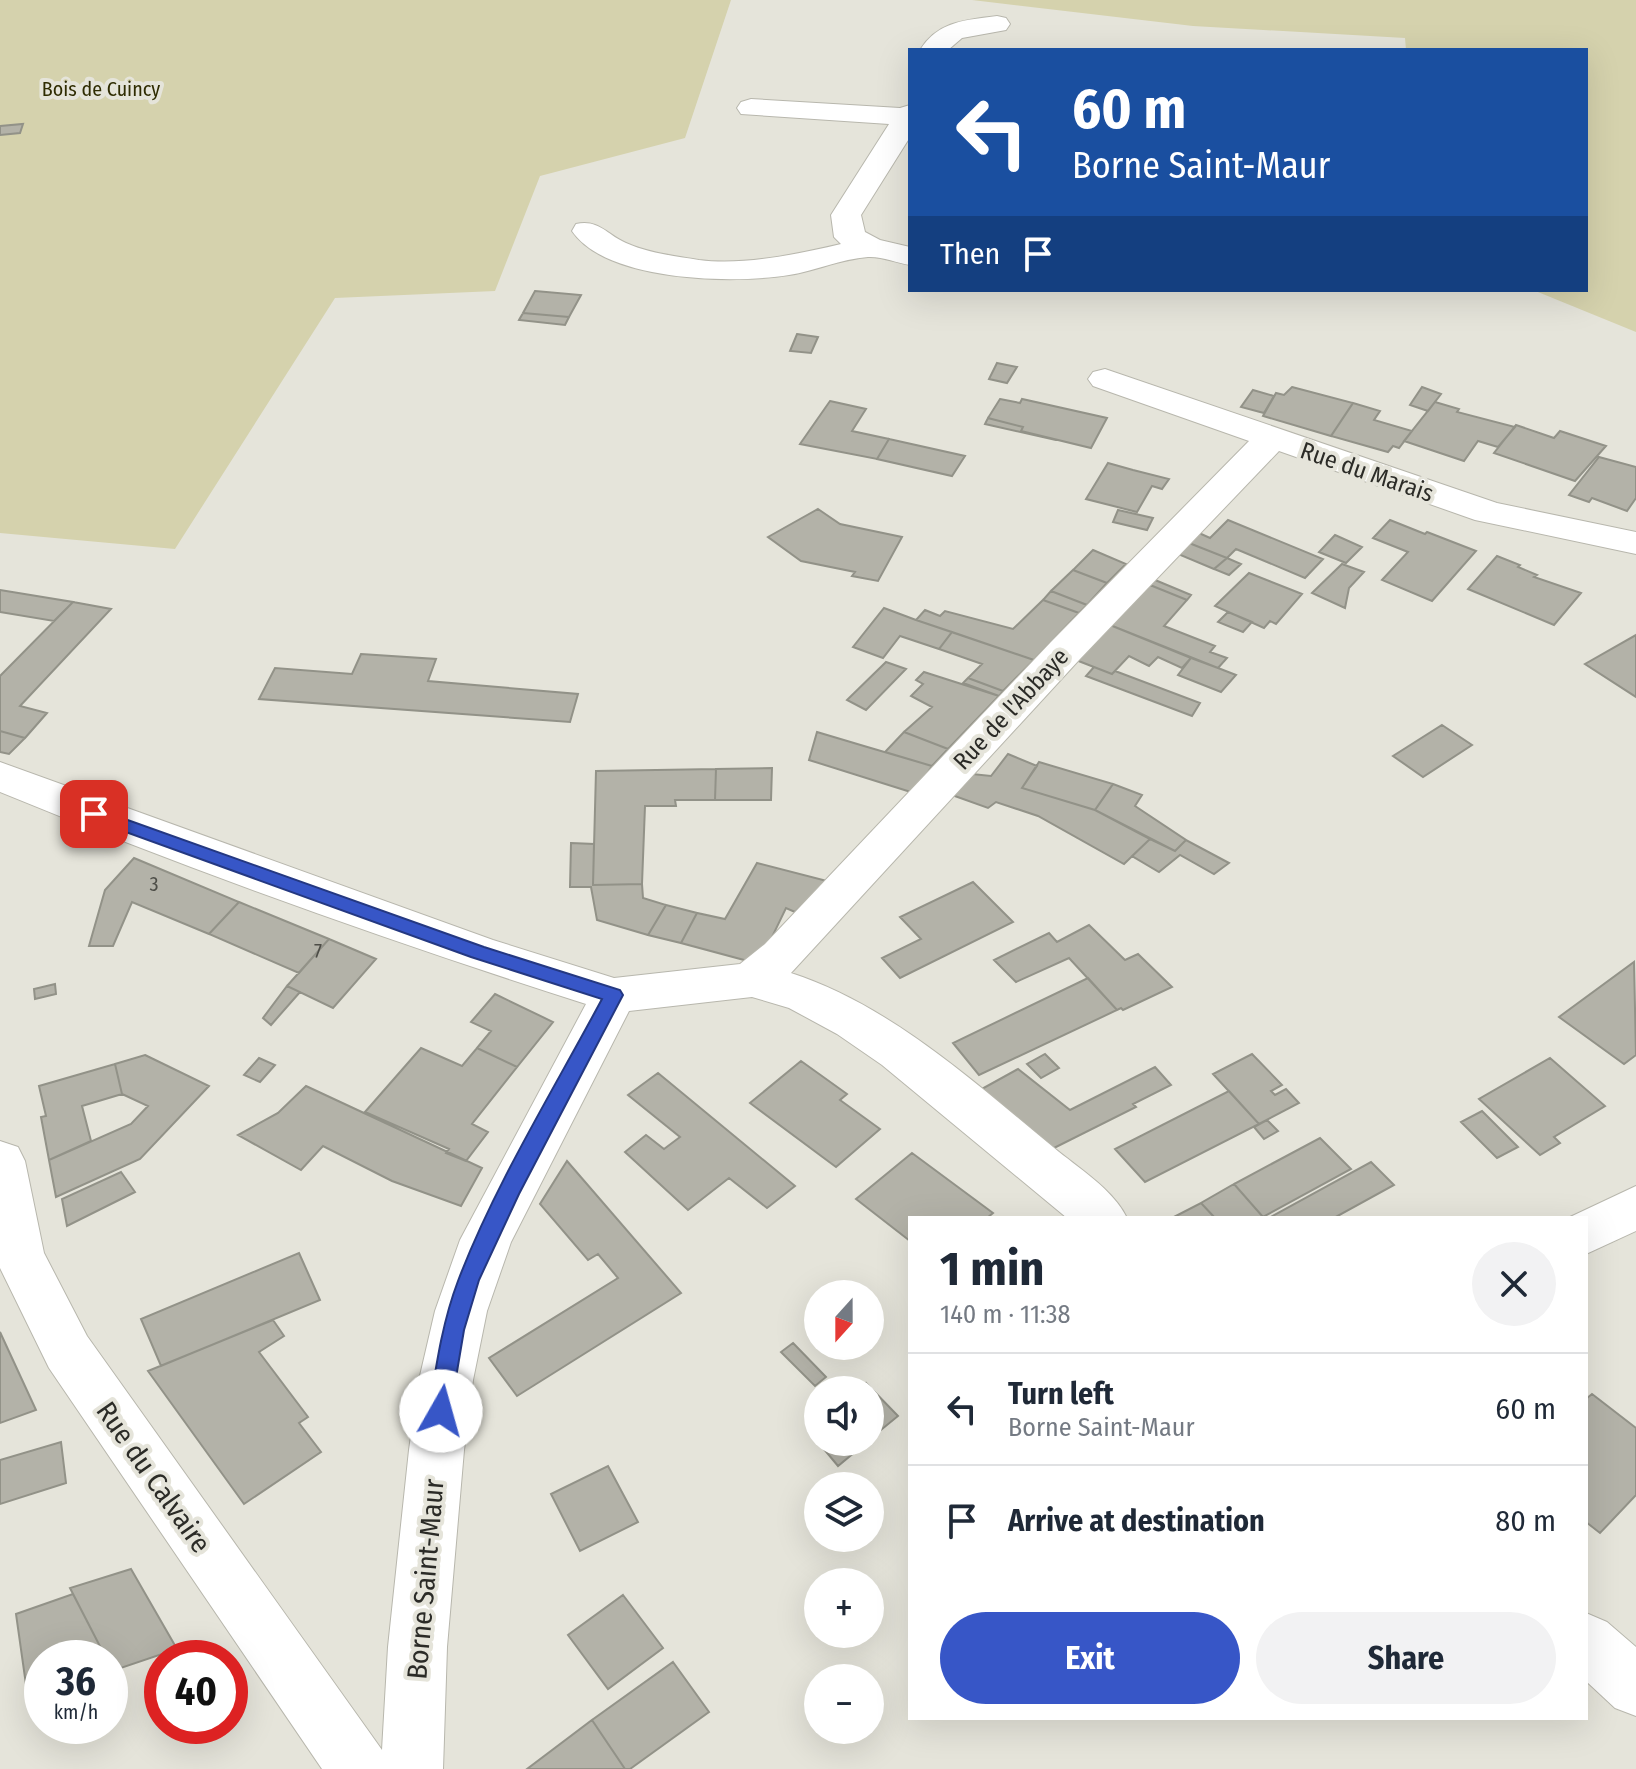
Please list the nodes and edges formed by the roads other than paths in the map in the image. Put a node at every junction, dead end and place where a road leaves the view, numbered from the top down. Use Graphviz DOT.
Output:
graph roads {
  1 [pos="997,24"];
  2 [pos="935,48"];
  3 [pos="751,108"];
  4 [pos="908,116"];
  5 [pos="908,119"];
  6 [pos="587,231"];
  7 [pos="870,247"];
  8 [pos="908,256"];
  9 [pos="1105,379"];
  10 [pos="1271,439"];
  11 [pos="1636,543"];
  12 [pos="0,776"];
  13 [pos="0,802"];
  14 [pos="69,804"];
  15 [pos="752,980"];
  16 [pos="614,995"];
  17 [pos="0,1161"];
  18 [pos="1636,1207"];
  19 [pos="1100,1216"];
  20 [pos="1588,1232"];
  21 [pos="1588,1644"];
  22 [pos="1636,1687"];
  23 [pos="359,1769"];
  24 [pos="412,1769"];
  1 -- 2 [label="street"];
  3 -- 4 [label="street"];
  5 -- 7 [label="street"];
  6 -- 7 [label="street"];
  7 -- 8 [label="street"];
  9 -- 10 [label="street, Rue du Marais"];
  10 -- 11 [label="street, Rue du Marais"];
  10 -- 15 [label="street, Rue de l'Abbaye"];
  12 -- 14 [label="street"];
  13 -- 14 [label="street"];
  14 -- 16 [label="street"];
  15 -- 16 [label="street"];
  15 -- 19 [label="street"];
  16 -- 24 [label="street, Borne Saint-Maur"];
  17 -- 23 [label="street, Rue du Calvaire"];
  18 -- 20 [label="street"];
  21 -- 22 [label="street"];
}
